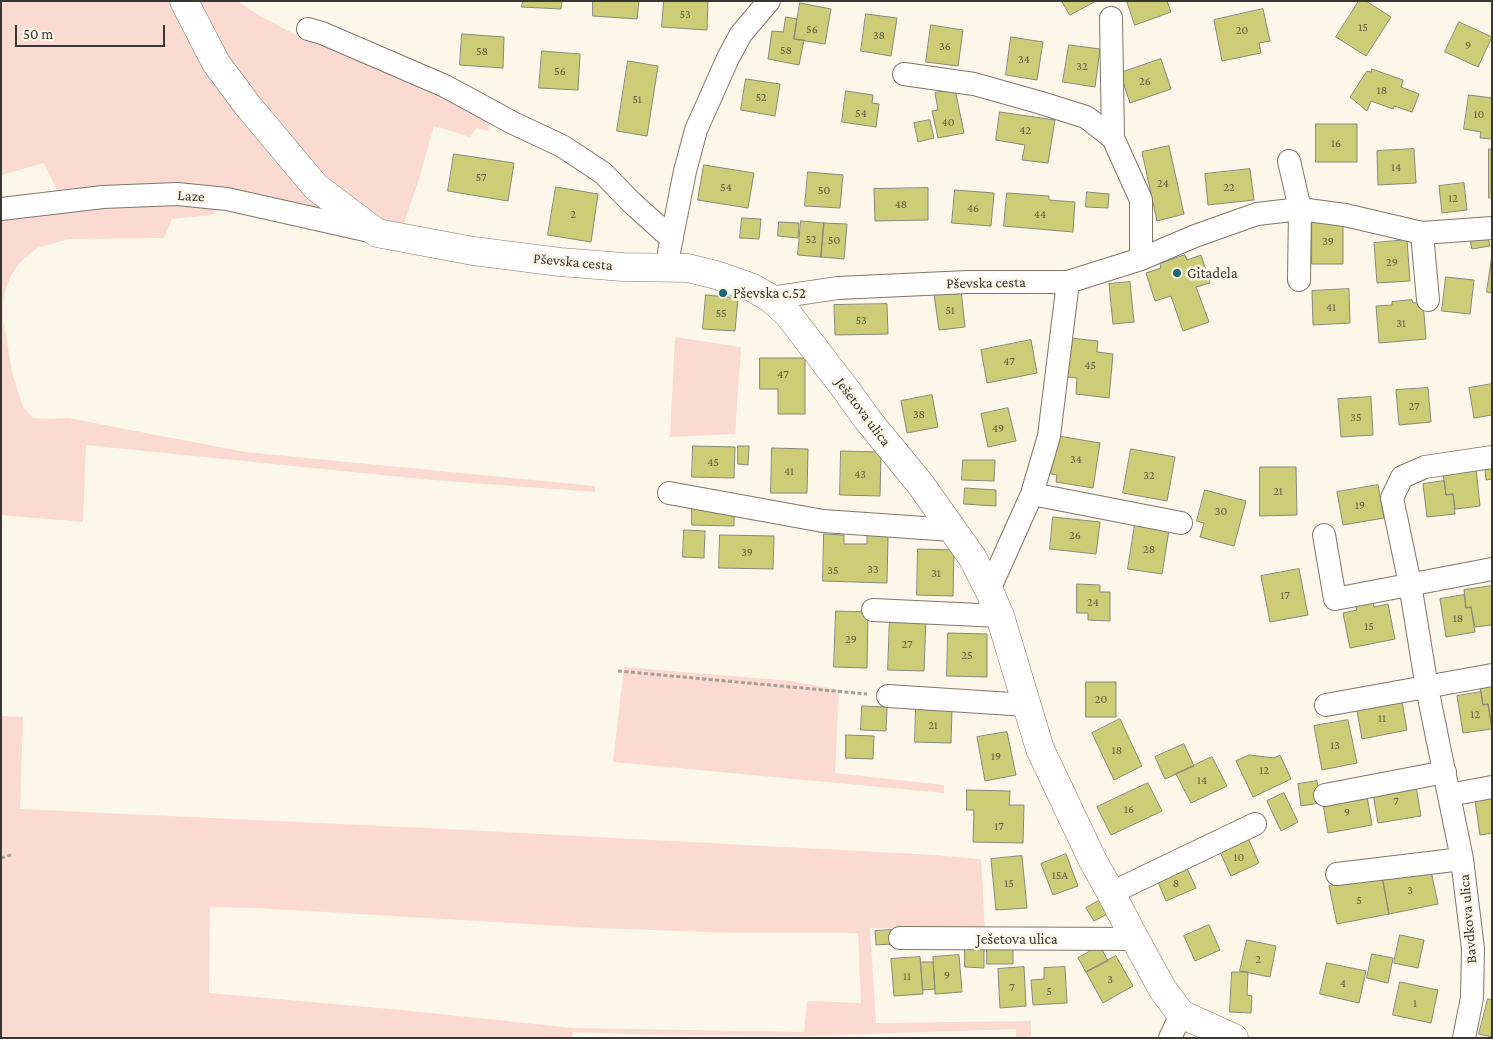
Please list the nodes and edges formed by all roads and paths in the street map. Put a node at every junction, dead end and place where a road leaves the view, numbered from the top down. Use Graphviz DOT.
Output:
graph roads {
  1 [pos="184,1"];
  2 [pos="769,1"];
  3 [pos="1111,18"];
  4 [pos="308,29"];
  5 [pos="904,74"];
  6 [pos="1113,138"];
  7 [pos="1289,161"];
  8 [pos="1,208"];
  9 [pos="1300,209"];
  10 [pos="1492,228"];
  11 [pos="377,232"];
  12 [pos="1422,233"];
  13 [pos="672,239"];
  14 [pos="1142,259"];
  15 [pos="666,267"];
  16 [pos="1299,280"];
  17 [pos="1068,282"];
  18 [pos="770,298"];
  19 [pos="1428,300"];
  20 [pos="1492,457"];
  21 [pos="669,492"];
  22 [pos="1032,494"];
  23 [pos="1181,523"];
  24 [pos="952,530"];
  25 [pos="1324,535"];
  26 [pos="1492,569"];
  27 [pos="1410,584"];
  28 [pos="989,590"];
  29 [pos="873,610"];
  30 [pos="1000,616"];
  31 [pos="618,671"];
  32 [pos="1492,675"];
  33 [pos="1427,688"];
  34 [pos="888,696"];
  35 [pos="1027,705"];
  36 [pos="1326,705"];
  37 [pos="1445,772"];
  38 [pos="1492,787"];
  39 [pos="1325,795"];
  40 [pos="1450,795"];
  41 [pos="1255,824"];
  42 [pos="11,855"];
  43 [pos="1,858"];
  44 [pos="1462,860"];
  45 [pos="1337,874"];
  46 [pos="1111,892"];
  47 [pos="900,938"];
  48 [pos="1135,939"];
  49 [pos="1176,1026"];
  50 [pos="1234,1038"];
  51 [pos="1464,1038"];
  1 -- 11 [label="street, Pševska cesta"];
  2 -- 13 [label="street"];
  3 -- 6 [label="street"];
  4 -- 13 [label="street"];
  5 -- 6 [label="street"];
  6 -- 14 [label="street"];
  7 -- 9 [label="street"];
  8 -- 11 [label="street, Laze"];
  9 -- 12 [label="street, Pševska cesta"];
  9 -- 14 [label="street, Pševska cesta"];
  9 -- 16 [label="street"];
  10 -- 12 [label="street, Pševska cesta"];
  11 -- 15 [label="street, Pševska cesta"];
  12 -- 19 [label="street"];
  13 -- 15 [label="street"];
  14 -- 17 [label="street, Pševska cesta"];
  15 -- 18 [label="street, Pševska cesta"];
  17 -- 18 [label="street, Pševska cesta"];
  17 -- 22 [label="street"];
  18 -- 24 [label="street, Ješetova ulica"];
  20 -- 27 [label="street, Bavdkova ulica"];
  21 -- 24 [label="street"];
  22 -- 23 [label="street"];
  22 -- 28 [label="street"];
  24 -- 28 [label="street, Ješetova ulica"];
  25 -- 27 [label="street"];
  26 -- 27 [label="street"];
  27 -- 33 [label="street, Bavdkova ulica"];
  28 -- 30 [label="street, Ješetova ulica"];
  29 -- 30 [label="street"];
  30 -- 35 [label="street, Ješetova ulica"];
  31 -- 34 [label="path"];
  32 -- 33 [label="street"];
  33 -- 36 [label="street"];
  33 -- 37 [label="street, Bavdkova ulica"];
  34 -- 35 [label="street"];
  35 -- 46 [label="street, Ješetova ulica"];
  37 -- 39 [label="street"];
  37 -- 40 [label="street, Bavdkova ulica"];
  38 -- 40 [label="street"];
  40 -- 44 [label="street, Bavdkova ulica"];
  41 -- 46 [label="street"];
  42 -- 43 [label="path"];
  44 -- 45 [label="street, Bavdkova ulica"];
  44 -- 51 [label="street, Bavdkova ulica"];
  46 -- 48 [label="street, Ješetova ulica"];
  47 -- 48 [label="street, Ješetova ulica"];
  48 -- 49 [label="street, Ješetova ulica"];
  49 -- 50 [label="street, Ješetova ulica"];
}
